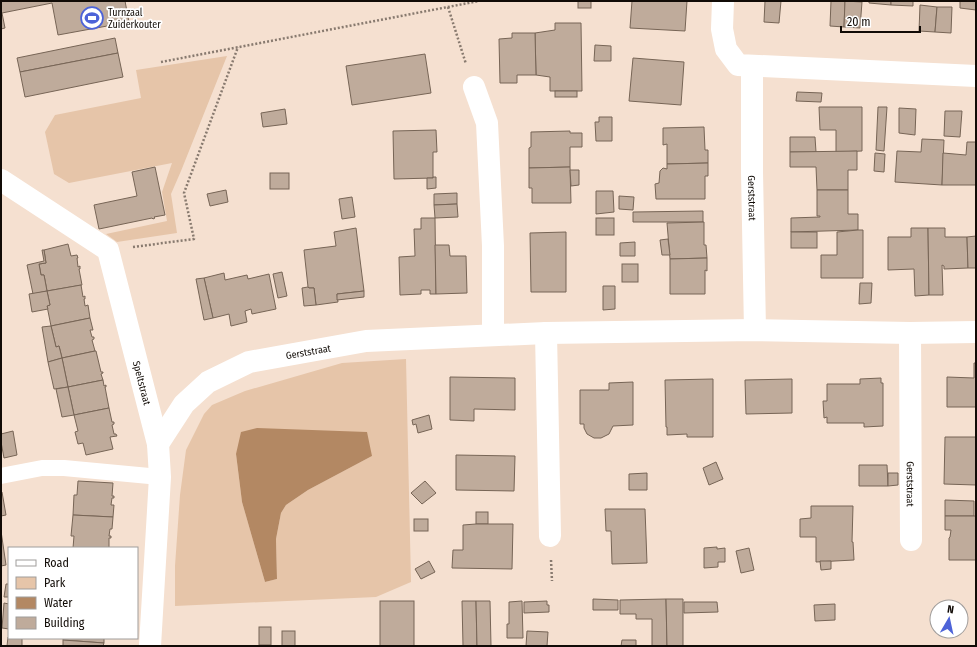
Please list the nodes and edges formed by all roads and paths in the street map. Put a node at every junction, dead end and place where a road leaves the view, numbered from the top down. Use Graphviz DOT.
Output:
graph roads {
  1 [pos="479,1"];
  2 [pos="722,1"];
  3 [pos="448,7"];
  4 [pos="238,47"];
  5 [pos="161,62"];
  6 [pos="752,66"];
  7 [pos="976,76"];
  8 [pos="474,87"];
  9 [pos="1,180"];
  10 [pos="108,250"];
  11 [pos="755,330"];
  12 [pos="976,332"];
  13 [pos="546,333"];
  14 [pos="910,333"];
  15 [pos="492,335"];
  16 [pos="158,444"];
  17 [pos="1,476"];
  18 [pos="160,477"];
  19 [pos="550,536"];
  20 [pos="911,540"];
  21 [pos="150,646"];
  1 -- 3 [label="path"];
  2 -- 6 [label="street"];
  3 -- 4 [label="path"];
  3 -- 8 [label="path"];
  4 -- 5 [label="path"];
  4 -- 10 [label="path"];
  6 -- 7 [label="street"];
  6 -- 11 [label="street, Gerststraat"];
  8 -- 15 [label="street"];
  9 -- 10 [label="street"];
  10 -- 16 [label="street, Speltstraat"];
  11 -- 13 [label="street, Gerststraat"];
  11 -- 14 [label="street, Gerststraat"];
  12 -- 14 [label="street, Gerststraat"];
  13 -- 15 [label="street, Gerststraat"];
  13 -- 19 [label="street"];
  14 -- 20 [label="street, Gerststraat"];
  15 -- 16 [label="street, Gerststraat"];
  16 -- 18 [label="street, Speltstraat"];
  17 -- 18 [label="lane"];
  18 -- 21 [label="street, Speltstraat"];
}
